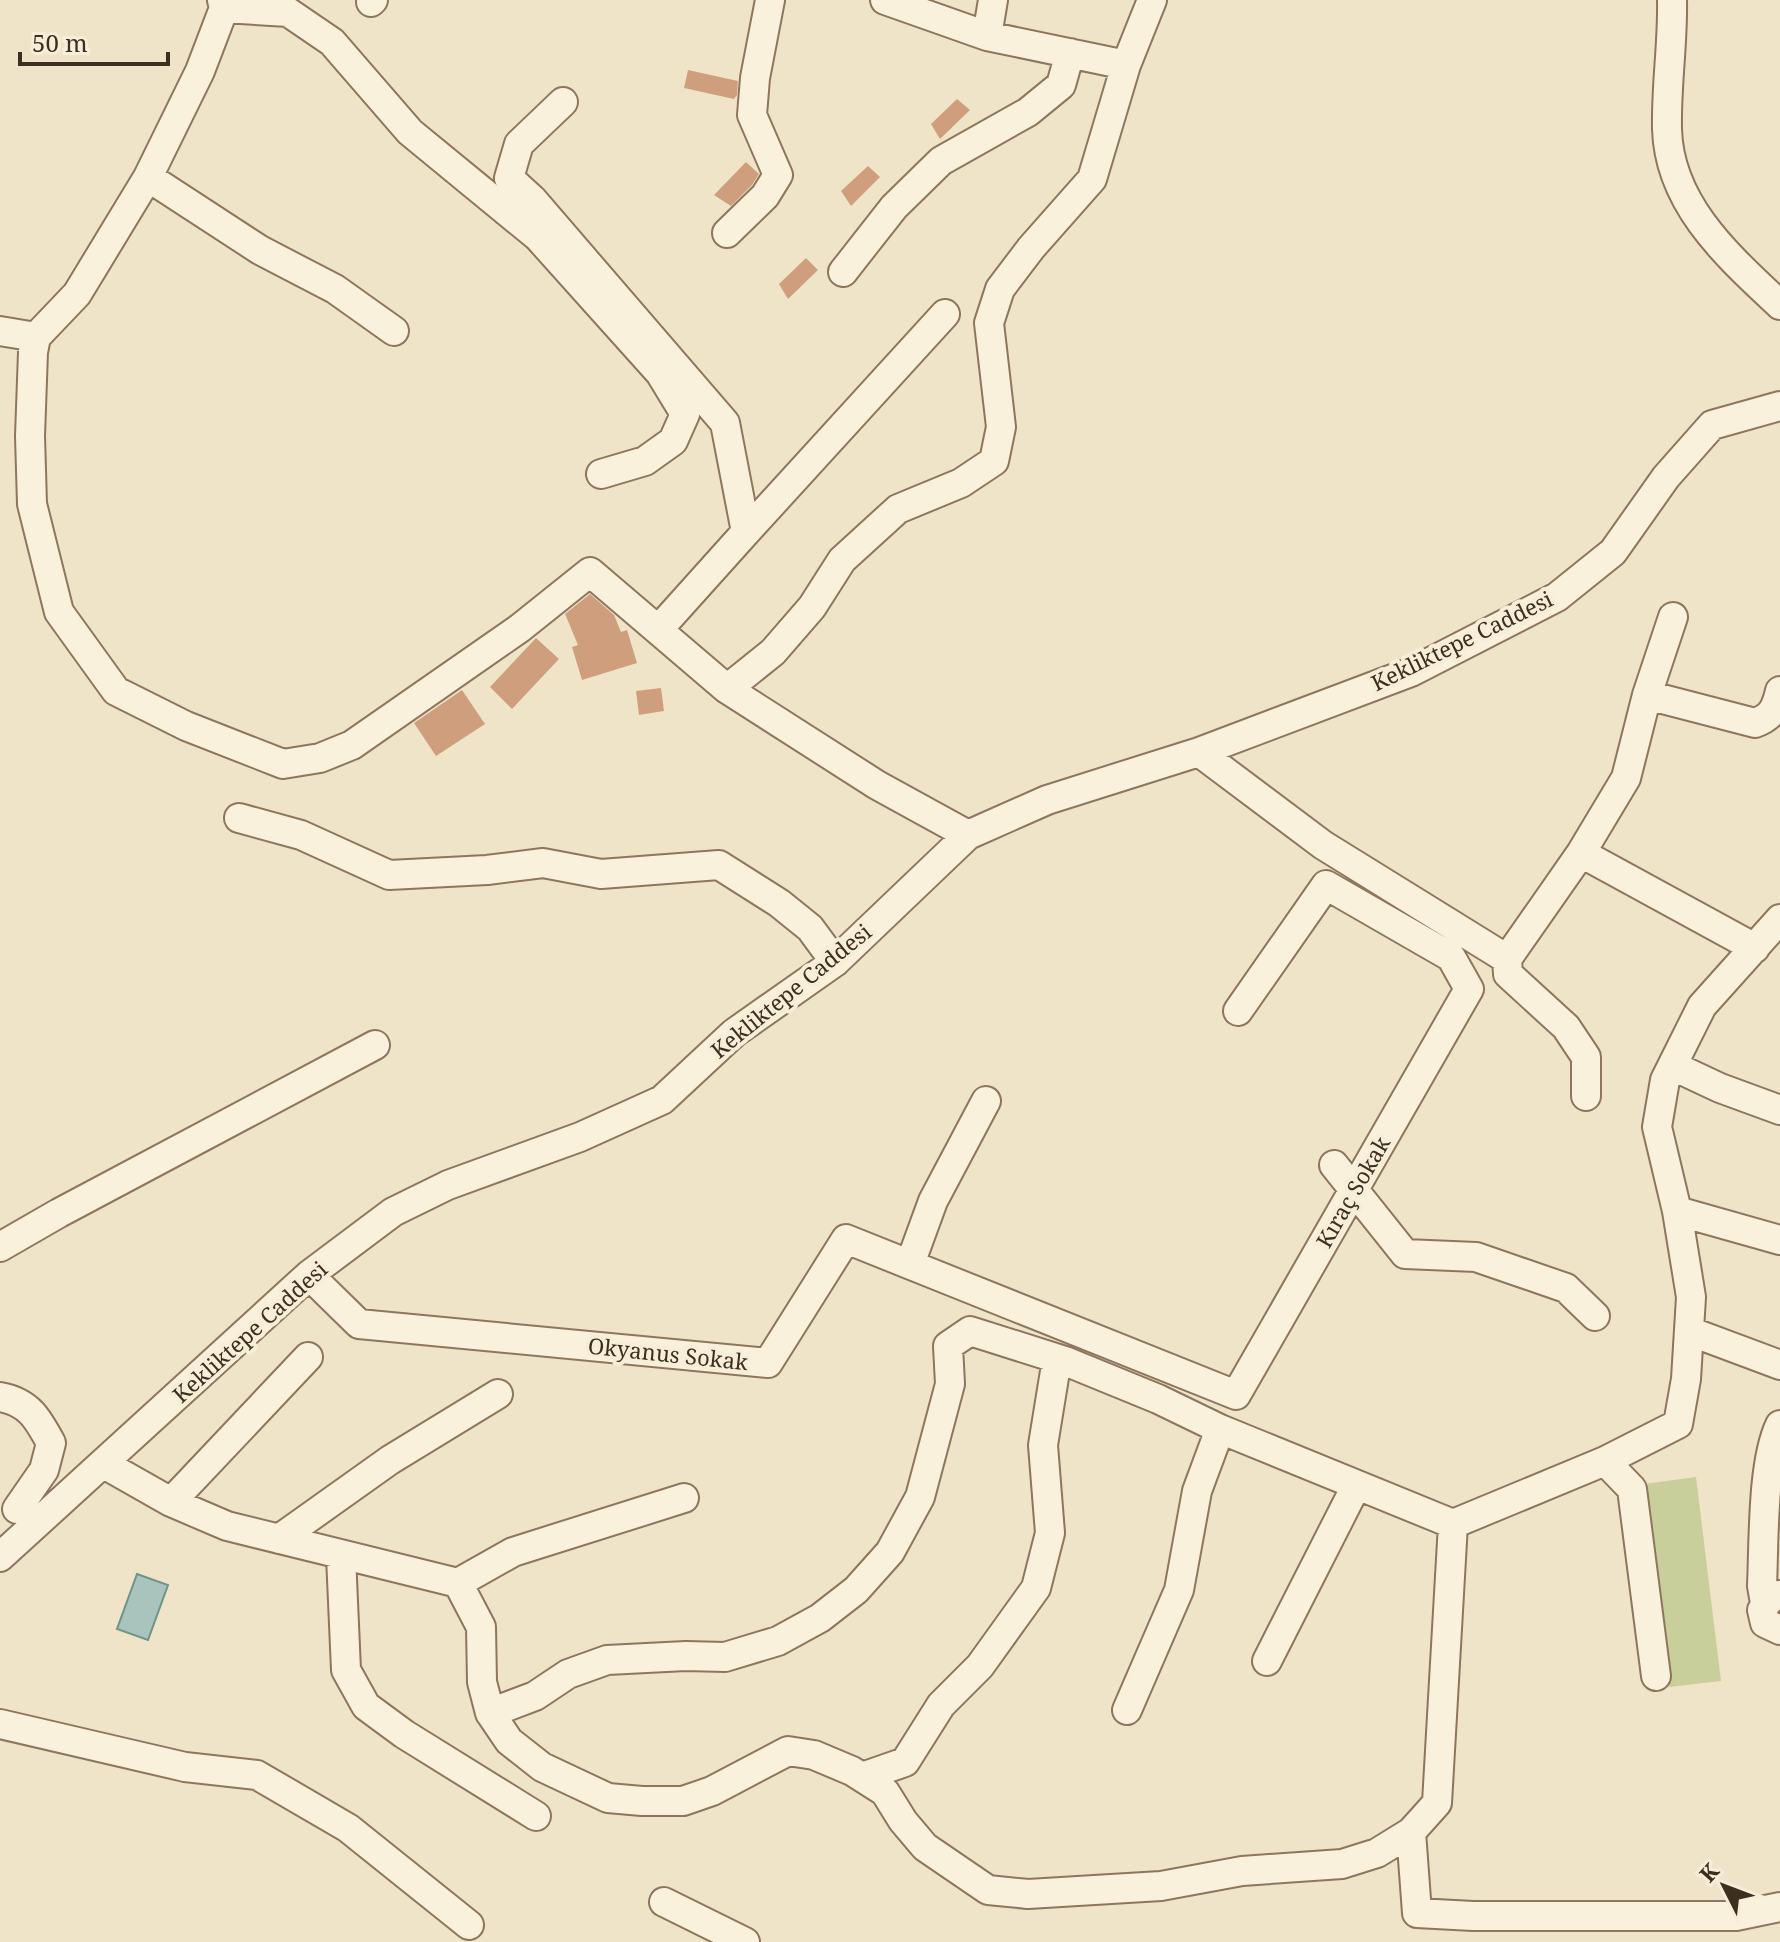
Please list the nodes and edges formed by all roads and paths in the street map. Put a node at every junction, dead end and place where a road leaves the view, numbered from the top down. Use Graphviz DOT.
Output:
graph roads {
  1 [pos="770,0"];
  2 [pos="885,0"];
  3 [pos="993,0"];
  4 [pos="1152,0"];
  5 [pos="1672,0"];
  6 [pos="223,4"];
  7 [pos="987,36"];
  8 [pos="1070,53"];
  9 [pos="1126,65"];
  10 [pos="563,102"];
  11 [pos="148,177"];
  12 [pos="727,233"];
  13 [pos="843,272"];
  14 [pos="1780,305"];
  15 [pos="945,314"];
  16 [pos="0,331"];
  17 [pos="394,331"];
  18 [pos="36,337"];
  19 [pos="1780,406"];
  20 [pos="601,474"];
  21 [pos="746,532"];
  22 [pos="1673,617"];
  23 [pos="658,630"];
  24 [pos="727,689"];
  25 [pos="1780,691"];
  26 [pos="1647,695"];
  27 [pos="1199,752"];
  28 [pos="239,818"];
  29 [pos="968,835"];
  30 [pos="1581,853"];
  31 [pos="1771,932"];
  32 [pos="1507,959"];
  33 [pos="835,962"];
  34 [pos="1238,1011"];
  35 [pos="375,1045"];
  36 [pos="1673,1066"];
  37 [pos="1586,1096"];
  38 [pos="986,1101"];
  39 [pos="1780,1110"];
  40 [pos="1334,1165"];
  41 [pos="1353,1191"];
  42 [pos="1677,1211"];
  43 [pos="1780,1240"];
  44 [pos="0,1247"];
  45 [pos="910,1264"];
  46 [pos="309,1275"];
  47 [pos="1595,1316"];
  48 [pos="1689,1331"];
  49 [pos="308,1357"];
  50 [pos="1057,1359"];
  51 [pos="1780,1365"];
  52 [pos="498,1394"];
  53 [pos="1236,1395"];
  54 [pos="0,1397"];
  55 [pos="1780,1425"];
  56 [pos="1220,1429"];
  57 [pos="1605,1461"];
  58 [pos="104,1464"];
  59 [pos="1356,1486"];
  60 [pos="684,1498"];
  61 [pos="171,1502"];
  62 [pos="17,1509"];
  63 [pos="1453,1524"];
  64 [pos="279,1539"];
  65 [pos="341,1556"];
  66 [pos="0,1557"];
  67 [pos="458,1583"];
  68 [pos="1773,1599"];
  69 [pos="1780,1630"];
  70 [pos="1267,1661"];
  71 [pos="1656,1676"];
  72 [pos="1127,1710"];
  73 [pos="490,1713"];
  74 [pos="3,1732"];
  75 [pos="862,1777"];
  76 [pos="536,1816"];
  77 [pos="1411,1832"];
  78 [pos="664,1902"];
  79 [pos="1780,1907"];
  80 [pos="469,1925"];
  81 [pos="1476,1929"];
  82 [pos="745,1942"];
  1 -- 12 [label="street"];
  2 -- 7 [label="street"];
  3 -- 7 [label="street"];
  4 -- 9 [label="street"];
  5 -- 14 [label="street"];
  6 -- 11 [label="street"];
  6 -- 20 [label="street"];
  7 -- 8 [label="street"];
  8 -- 9 [label="street"];
  8 -- 13 [label="street"];
  9 -- 24 [label="street"];
  10 -- 21 [label="street"];
  11 -- 17 [label="street"];
  11 -- 18 [label="street"];
  15 -- 21 [label="street"];
  16 -- 18 [label="street"];
  18 -- 23 [label="street"];
  19 -- 27 [label="street, Kekliktepe Caddesi"];
  21 -- 23 [label="street"];
  22 -- 26 [label="street"];
  23 -- 24 [label="street"];
  24 -- 29 [label="street"];
  25 -- 26 [label="street"];
  26 -- 30 [label="street"];
  27 -- 29 [label="street, Kekliktepe Caddesi"];
  27 -- 32 [label="street"];
  28 -- 33 [label="street"];
  29 -- 33 [label="street, Kekliktepe Caddesi"];
  30 -- 31 [label="street"];
  30 -- 32 [label="street"];
  31 -- 36 [label="street"];
  32 -- 37 [label="street"];
  33 -- 46 [label="street, Kekliktepe Caddesi"];
  34 -- 41 [label="street, Kıraç Sokak"];
  35 -- 44 [label="street"];
  36 -- 39 [label="street"];
  36 -- 42 [label="street"];
  38 -- 45 [label="street"];
  40 -- 41 [label="street"];
  41 -- 47 [label="street"];
  41 -- 53 [label="street, Kıraç Sokak"];
  42 -- 43 [label="street"];
  42 -- 48 [label="street"];
  45 -- 46 [label="street, Okyanus Sokak"];
  45 -- 53 [label="street, Okyanus Sokak"];
  46 -- 58 [label="street, Kekliktepe Caddesi"];
  48 -- 51 [label="street"];
  48 -- 57 [label="street"];
  49 -- 61 [label="street"];
  50 -- 56 [label="street"];
  50 -- 73 [label="street"];
  50 -- 75 [label="street"];
  52 -- 64 [label="street"];
  54 -- 62 [label="street"];
  55 -- 68 [label="street"];
  56 -- 59 [label="street"];
  56 -- 72 [label="street"];
  57 -- 63 [label="street"];
  57 -- 71 [label="street"];
  58 -- 61 [label="street"];
  58 -- 66 [label="street, Kekliktepe Caddesi"];
  59 -- 63 [label="street"];
  59 -- 70 [label="street"];
  60 -- 67 [label="street"];
  61 -- 64 [label="street"];
  63 -- 77 [label="street"];
  64 -- 65 [label="street"];
  65 -- 67 [label="street"];
  65 -- 76 [label="street"];
  67 -- 73 [label="street"];
  68 -- 69 [label="street"];
  73 -- 75 [label="street"];
  74 -- 80 [label="street"];
  75 -- 77 [label="street"];
  77 -- 81 [label="street"];
  78 -- 82 [label="street"];
  79 -- 81 [label="street"];
}
